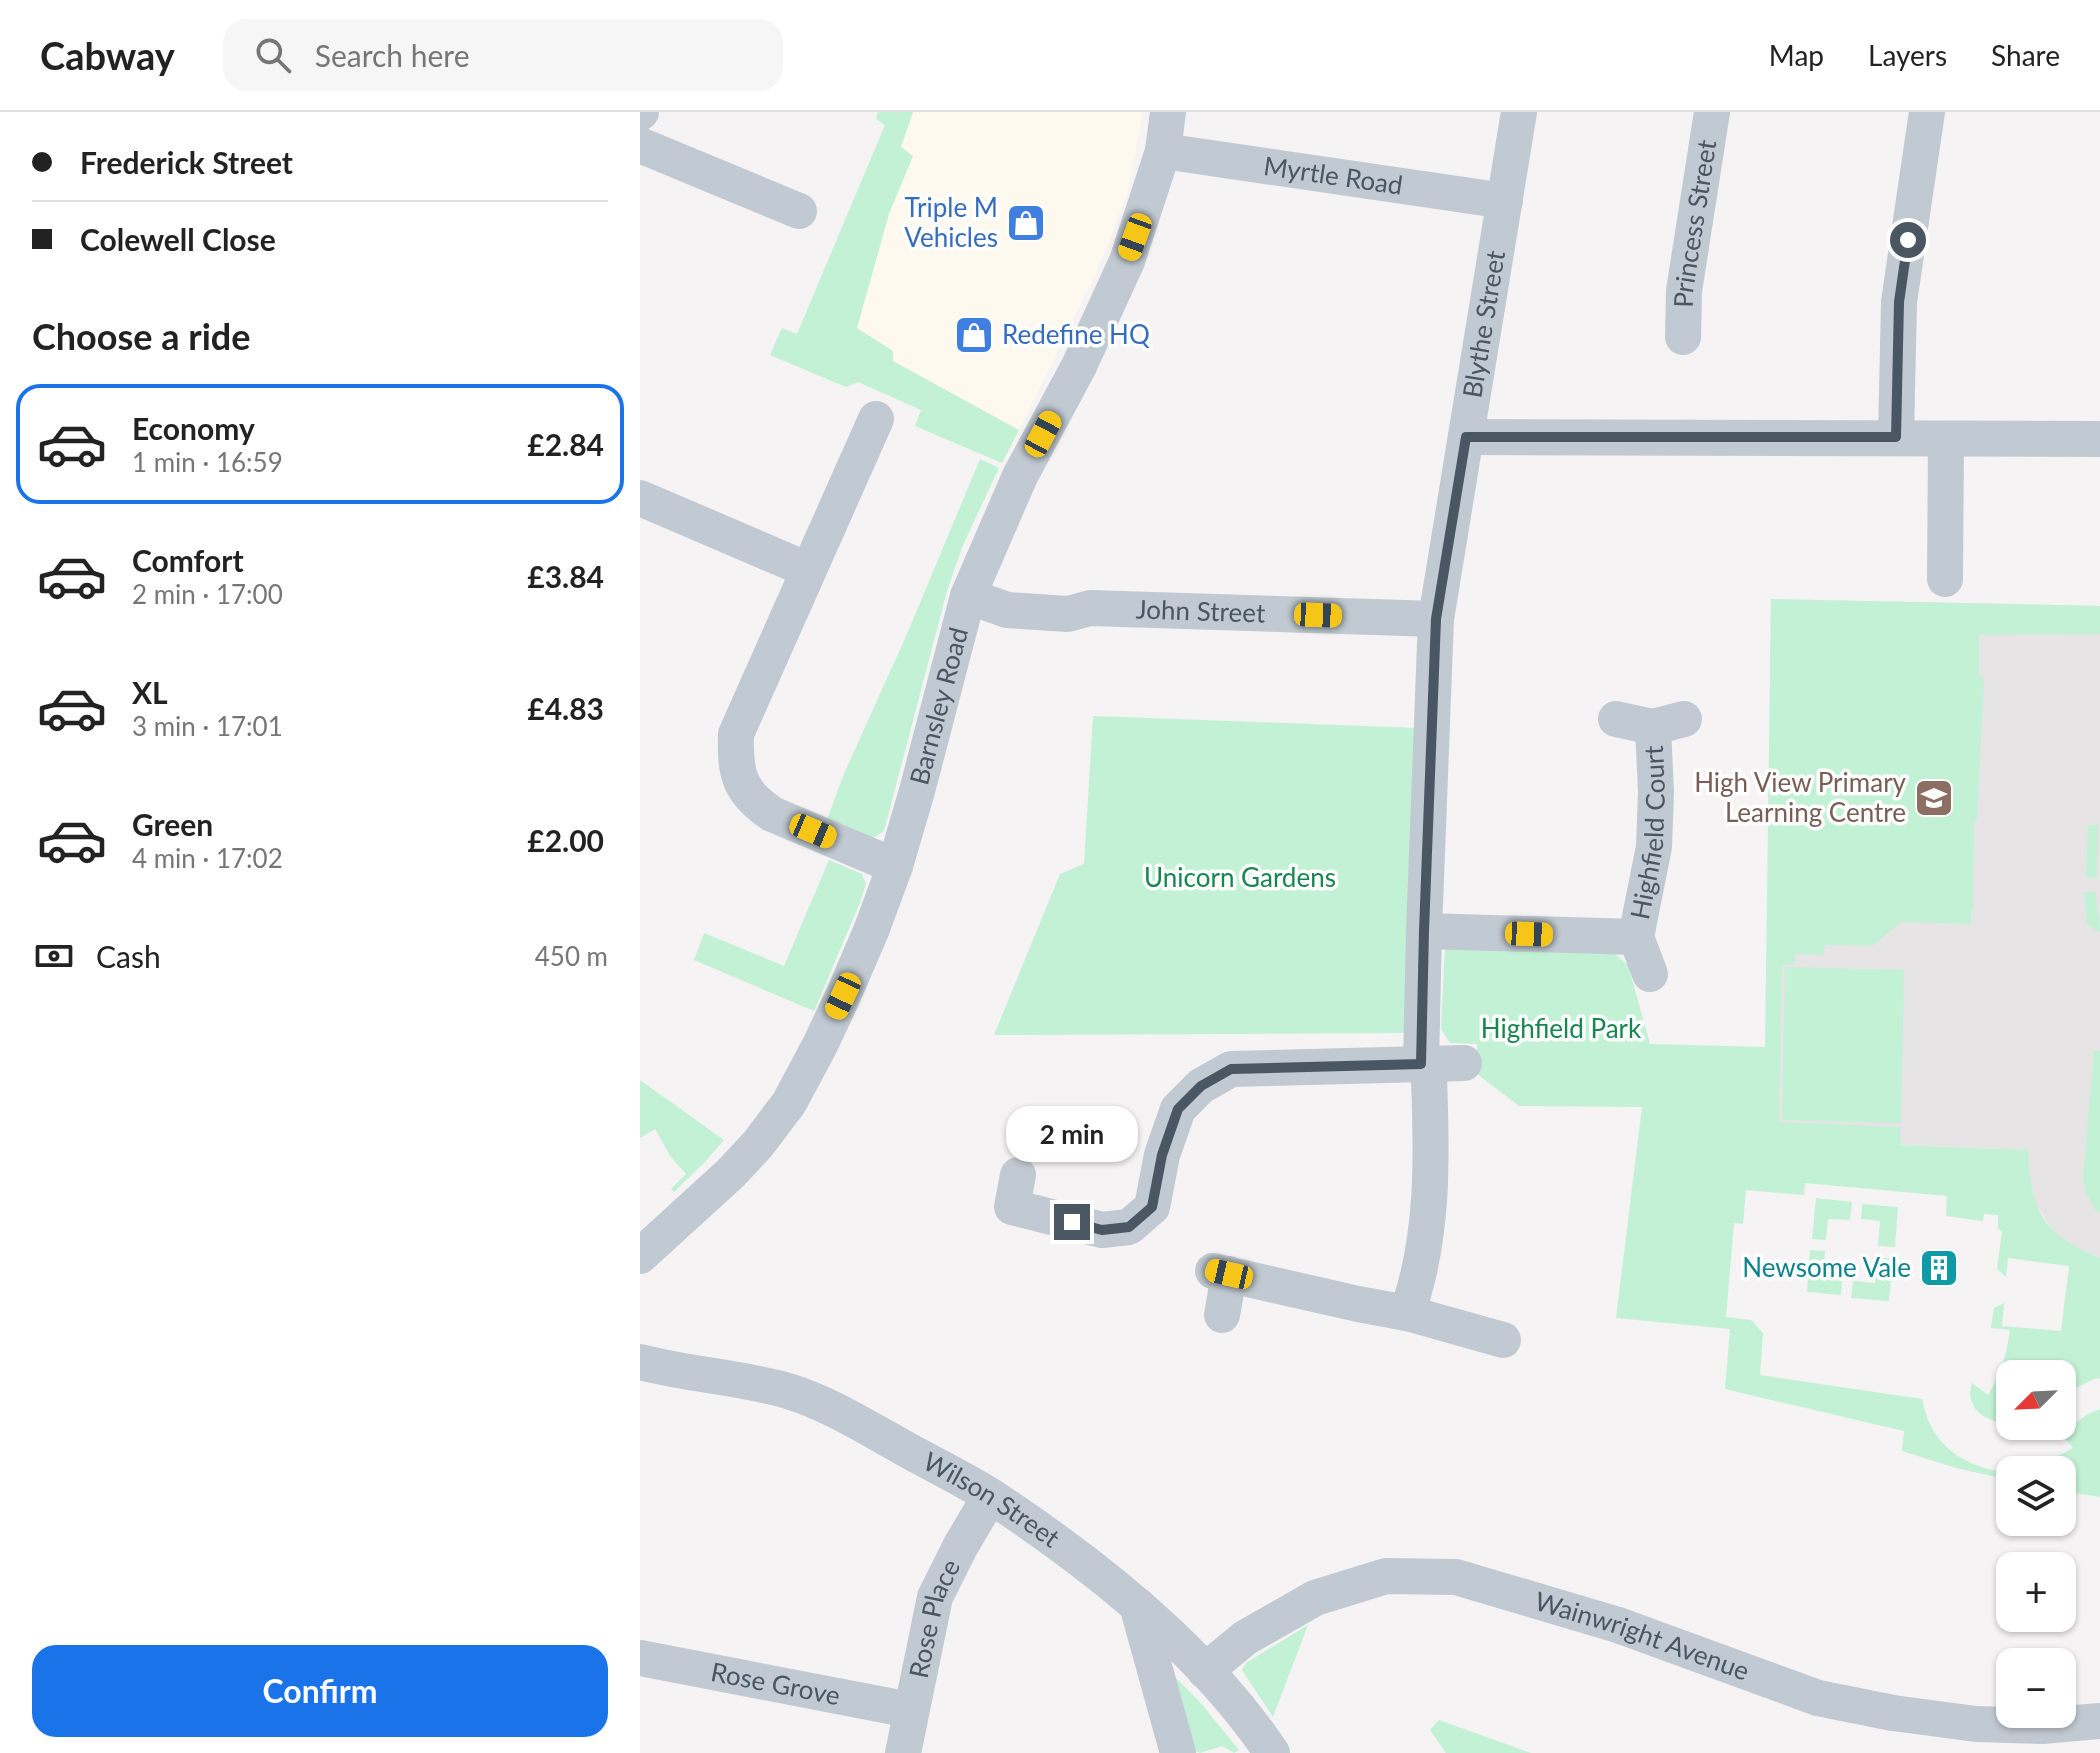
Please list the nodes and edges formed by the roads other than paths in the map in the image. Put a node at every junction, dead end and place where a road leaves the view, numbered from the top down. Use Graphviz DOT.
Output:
graph roads {
  1 [pos="1168,112"];
  2 [pos="1519,112"];
  3 [pos="1712,112"];
  4 [pos="1927,112"];
  5 [pos="640,145"];
  6 [pos="1163,151"];
  7 [pos="1505,201"];
  8 [pos="799,211"];
  9 [pos="1683,337"];
  10 [pos="876,419"];
  11 [pos="1466,437"];
  12 [pos="1896,437"];
  13 [pos="1946,439"];
  14 [pos="2100,439"];
  15 [pos="640,498"];
  16 [pos="808,570"];
  17 [pos="1945,579"];
  18 [pos="968,596"];
  19 [pos="1436,619"];
  20 [pos="1616,719"];
  21 [pos="895,866"];
  22 [pos="1424,931"];
  23 [pos="1636,937"];
  24 [pos="1650,974"];
  25 [pos="1464,1063"];
  26 [pos="1421,1064"];
  27 [pos="1018,1175"];
  28 [pos="640,1256"];
  29 [pos="1407,1313"];
  30 [pos="1222,1315"];
  31 [pos="1503,1340"];
  32 [pos="640,1362"];
  33 [pos="990,1496"];
  34 [pos="1137,1605"];
  35 [pos="640,1658"];
  36 [pos="1205,1671"];
  37 [pos="910,1710"];
  38 [pos="2100,1721"];
  39 [pos="1975,1739"];
  40 [pos="1267,1752"];
  41 [pos="903,1753"];
  42 [pos="1178,1753"];
  1 -- 6 [label="street, Barnsley Road"];
  2 -- 7 [label="street, Blythe Street"];
  3 -- 9 [label="street, Princess Street"];
  4 -- 12 [label="street"];
  5 -- 8 [label="street"];
  6 -- 7 [label="street, Myrtle Road"];
  6 -- 18 [label="street, Barnsley Road"];
  7 -- 11 [label="street, Blythe Street"];
  10 -- 16 [label="street"];
  11 -- 12 [label="street"];
  11 -- 19 [label="street, Blythe Street"];
  12 -- 13 [label="street"];
  13 -- 14 [label="street"];
  13 -- 17 [label="street"];
  15 -- 16 [label="street"];
  16 -- 21 [label="street"];
  18 -- 19 [label="street, John Street"];
  18 -- 21 [label="street, Barnsley Road"];
  19 -- 22 [label="street, Blythe Street"];
  20 -- 23 [label="street, Highfield Court"];
  21 -- 28 [label="street, Barnsley Road"];
  22 -- 23 [label="street, Highfield Court"];
  22 -- 26 [label="street, Blythe Street"];
  23 -- 24 [label="street, Highfield Court"];
  25 -- 26 [label="street"];
  26 -- 27 [label="street"];
  26 -- 29 [label="street, Blythe Street"];
  29 -- 30 [label="street"];
  29 -- 31 [label="street"];
  32 -- 33 [label="street, Wilson Street"];
  33 -- 34 [label="street, Wilson Street"];
  33 -- 37 [label="street, Rose Place"];
  34 -- 36 [label="street, Wilson Street"];
  34 -- 42 [label="street"];
  35 -- 37 [label="street, Rose Grove"];
  36 -- 39 [label="street, Wainwright Avenue"];
  36 -- 40 [label="street, Wilson Street"];
  37 -- 41 [label="street, Rose Place"];
  38 -- 39 [label="street, Wainwright Avenue"];
}
